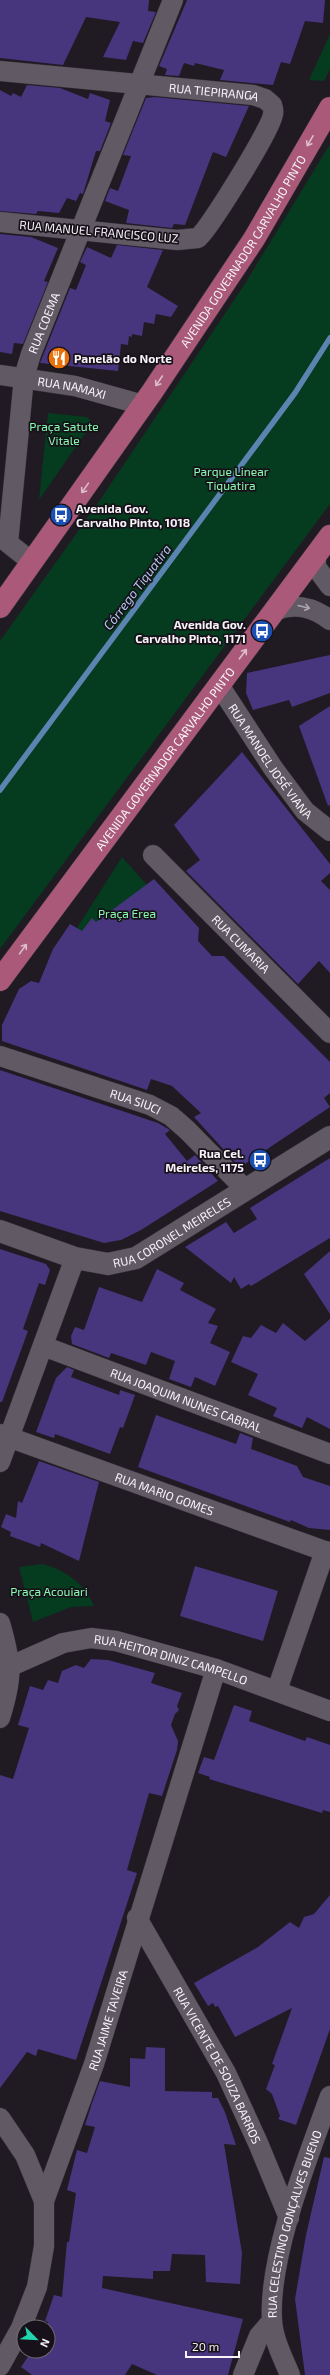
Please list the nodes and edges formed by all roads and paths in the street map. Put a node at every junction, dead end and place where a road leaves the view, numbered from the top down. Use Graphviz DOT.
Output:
graph roads {
  1 [pos="173,0"];
  2 [pos="0,72"];
  3 [pos="139,86"];
  4 [pos="330,108"];
  5 [pos="0,222"];
  6 [pos="82,230"];
  7 [pos="198,238"];
  8 [pos="0,375"];
  9 [pos="24,378"];
  10 [pos="143,405"];
  11 [pos="330,536"];
  12 [pos="4,543"];
  13 [pos="316,557"];
  14 [pos="32,562"];
  15 [pos="330,586"];
  16 [pos="0,608"];
  17 [pos="276,610"];
  18 [pos="330,620"];
  19 [pos="219,685"];
  20 [pos="330,831"];
  21 [pos="153,855"];
  22 [pos="0,980"];
  23 [pos="330,1033"];
  24 [pos="0,1056"];
  25 [pos="330,1137"];
  26 [pos="246,1190"];
  27 [pos="0,1231"];
  28 [pos="75,1258"];
  29 [pos="43,1346"];
  30 [pos="5,1436"];
  31 [pos="330,1454"];
  32 [pos="0,1462"];
  33 [pos="328,1552"];
  34 [pos="0,1623"];
  35 [pos="6,1664"];
  36 [pos="216,1670"];
  37 [pos="277,1690"];
  38 [pos="330,1711"];
  39 [pos="0,1718"];
  40 [pos="137,1918"];
  41 [pos="330,2096"];
  42 [pos="0,2118"];
  43 [pos="44,2201"];
  44 [pos="289,2218"];
  45 [pos="272,2321"];
  46 [pos="0,2366"];
  47 [pos="243,2375"];
  48 [pos="290,2375"];
  1 -- 3 [label="street, RUA COEMA"];
  2 -- 3 [label="street, RUA TIEPIRANGA"];
  3 -- 6 [label="street, RUA COEMA"];
  3 -- 7 [label="street, RUA TIEPIRANGA"];
  4 -- 10 [label="main road, AVENIDA GOVERNADOR CARVALHO PINTO, one-way"];
  5 -- 6 [label="street, RUA MANUEL FRANCISCO LUZ"];
  6 -- 7 [label="street, RUA MANUEL FRANCISCO LUZ"];
  6 -- 9 [label="street, RUA COEMA"];
  8 -- 9 [label="street, RUA NAMAXI"];
  9 -- 10 [label="street, RUA NAMAXI"];
  9 -- 12 [label="street, RUA COEMA"];
  10 -- 14 [label="main road, AVENIDA GOVERNADOR CARVALHO PINTO, one-way"];
  11 -- 13 [label="main road, AVENIDA GOVERNADOR CARVALHO PINTO"];
  12 -- 14 [label="street, RUA COEMA"];
  13 -- 15 [label="street"];
  13 -- 17 [label="main road, AVENIDA GOVERNADOR CARVALHO PINTO"];
  14 -- 16 [label="main road, AVENIDA GOVERNADOR CARVALHO PINTO"];
  17 -- 18 [label="street, one-way"];
  19 -- 17 [label="main road, AVENIDA GOVERNADOR CARVALHO PINTO, one-way"];
  19 -- 20 [label="street, RUA MANOEL JOSÉ VIANA"];
  22 -- 19 [label="main road, AVENIDA GOVERNADOR CARVALHO PINTO, one-way"];
  21 -- 23 [label="street, RUA CUMARIA"];
  24 -- 26 [label="street, RUA SIUCI"];
  25 -- 26 [label="street, RUA CORONEL MEIRELES"];
  26 -- 28 [label="street, RUA CORONEL MEIRELES"];
  27 -- 28 [label="street, RUA CORONEL MEIRELES"];
  28 -- 29 [label="street"];
  29 -- 30 [label="street"];
  29 -- 31 [label="street, RUA JOAQUIM NUNES CABRAL"];
  30 -- 32 [label="street"];
  30 -- 33 [label="street, RUA MARIO GOMES"];
  33 -- 37 [label="street"];
  34 -- 35 [label="street"];
  35 -- 36 [label="street, RUA HEITOR DINIZ CAMPELLO"];
  35 -- 39 [label="street"];
  36 -- 37 [label="street, RUA HEITOR DINIZ CAMPELLO"];
  36 -- 40 [label="street, RUA JAIME TAVEIRA"];
  37 -- 38 [label="street, RUA HEITOR DINIZ CAMPELLO"];
  40 -- 43 [label="street, RUA JAIME TAVEIRA"];
  40 -- 44 [label="street, RUA VICENTE DE SOUZA BARROS"];
  41 -- 44 [label="street, RUA CELESTINO GONÇALVES BUENO"];
  42 -- 43 [label="street"];
  43 -- 46 [label="street, RUA JAIME TAVEIRA"];
  44 -- 45 [label="street, RUA CELESTINO GONÇALVES BUENO"];
  45 -- 47 [label="street"];
  45 -- 48 [label="street, RUA CELESTINO GONÇALVES BUENO"];
}
